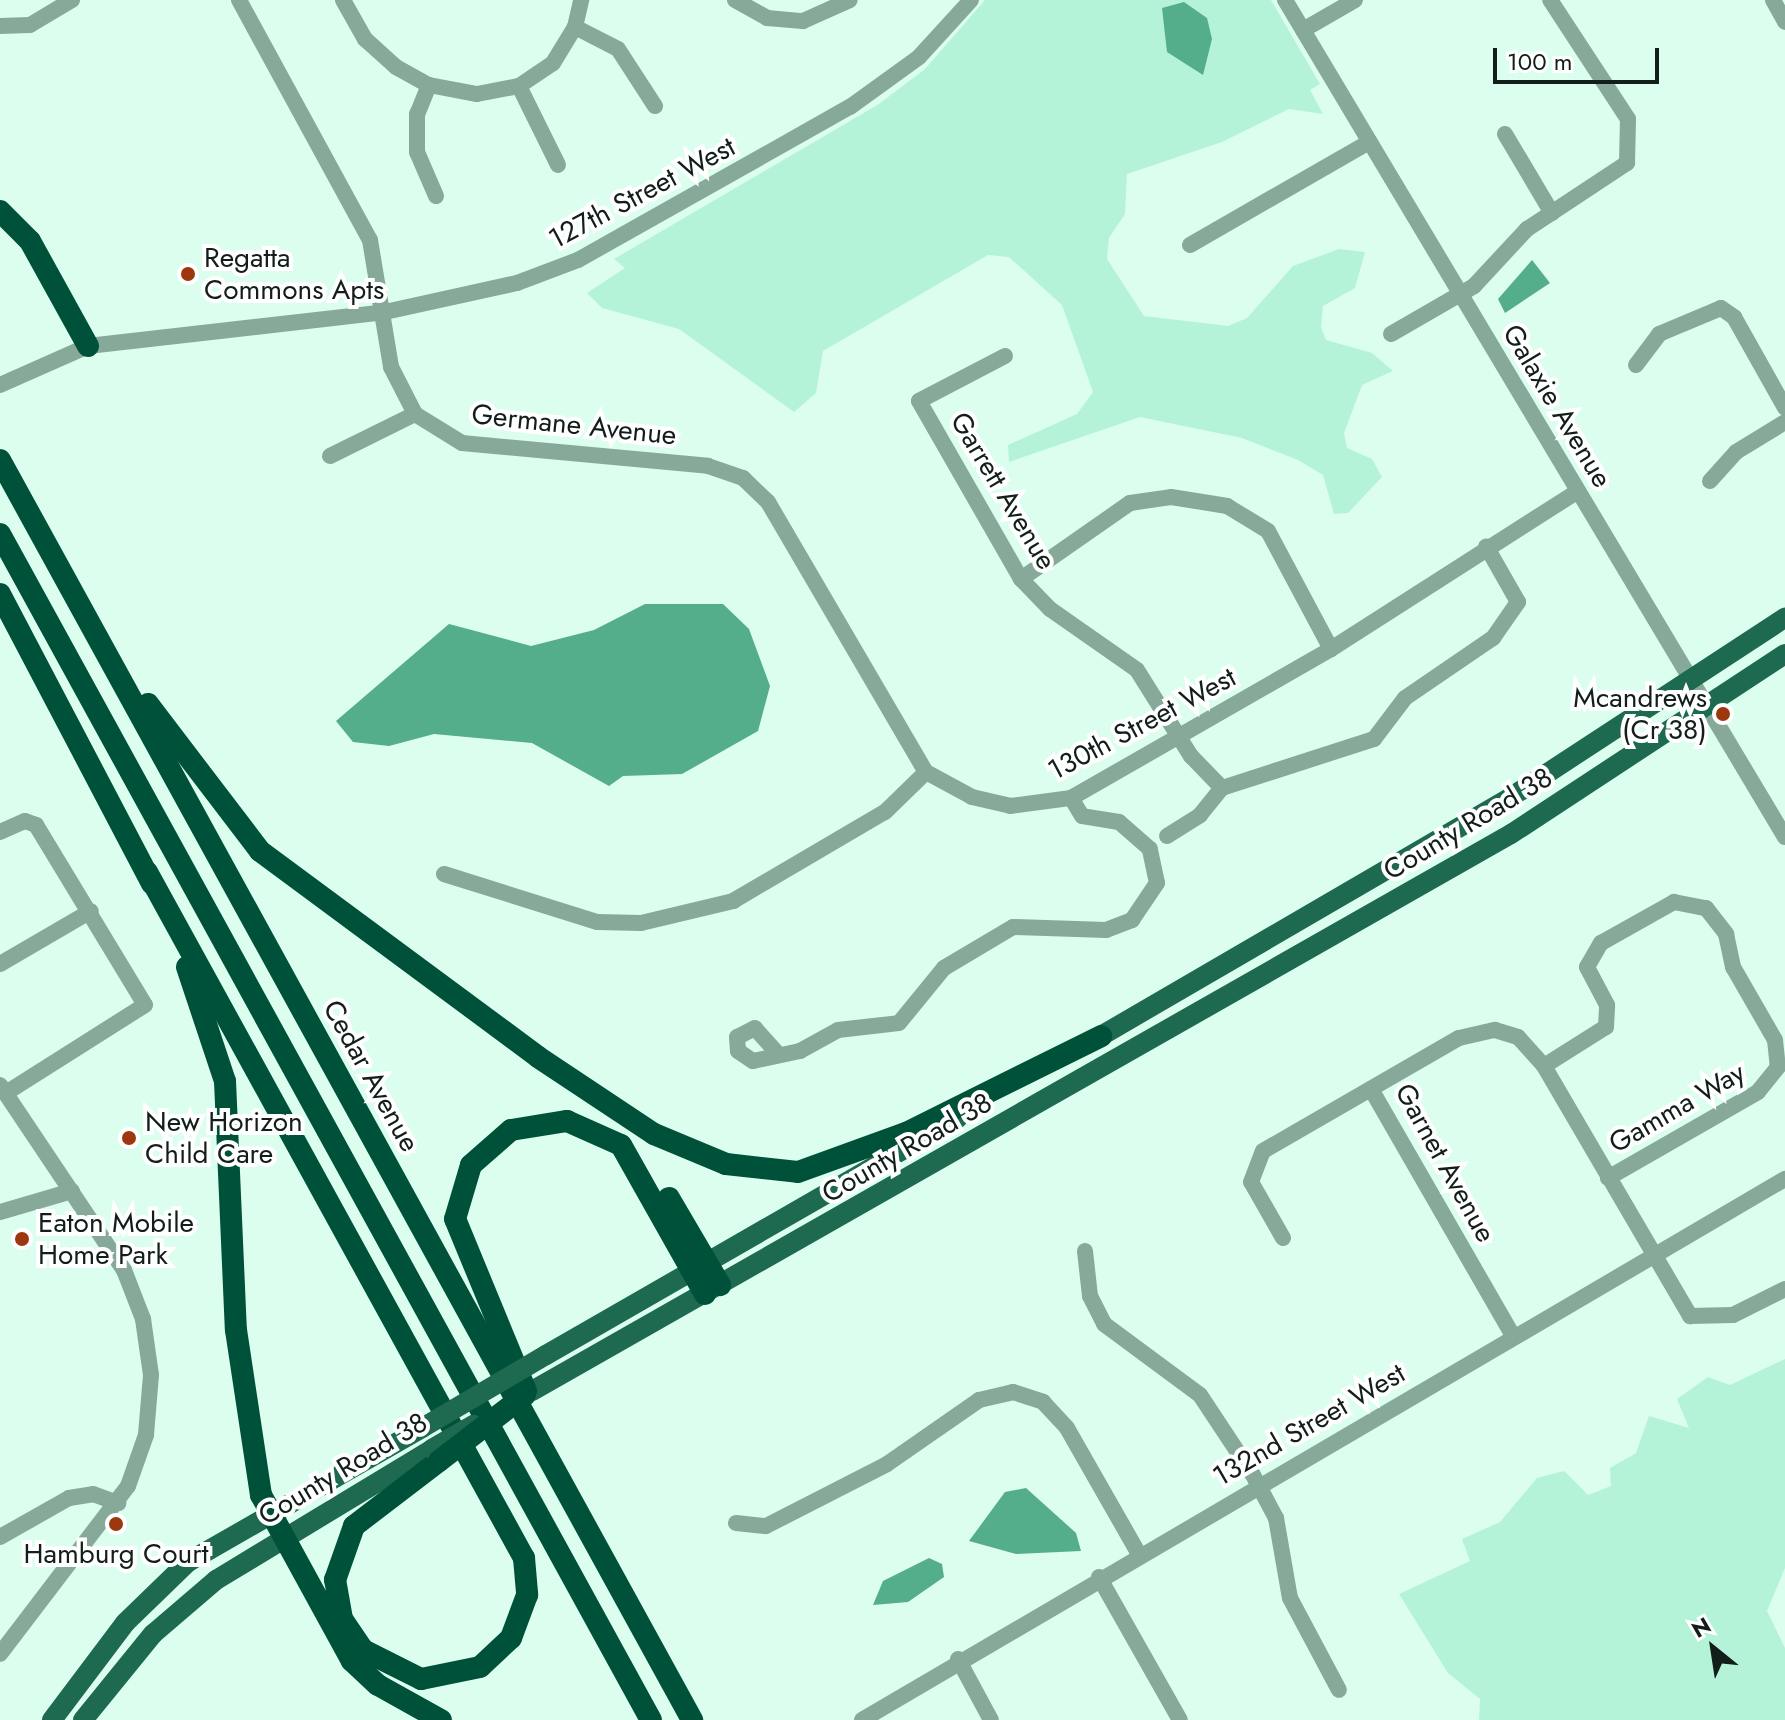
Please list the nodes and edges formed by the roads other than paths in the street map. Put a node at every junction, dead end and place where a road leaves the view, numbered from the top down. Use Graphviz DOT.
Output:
graph roads {
  1 [pos="72,0"];
  2 [pos="239,0"];
  3 [pos="343,0"];
  4 [pos="581,0"];
  5 [pos="735,0"];
  6 [pos="850,0"];
  7 [pos="971,0"];
  8 [pos="1285,0"];
  9 [pos="1355,0"];
  10 [pos="1550,0"];
  11 [pos="1773,0"];
  12 [pos="1785,22"];
  13 [pos="0,26"];
  14 [pos="575,27"];
  15 [pos="1303,30"];
  16 [pos="429,85"];
  17 [pos="519,86"];
  18 [pos="655,106"];
  19 [pos="1505,134"];
  20 [pos="1369,142"];
  21 [pos="558,165"];
  22 [pos="436,196"];
  23 [pos="0,211"];
  24 [pos="1552,213"];
  25 [pos="1190,245"];
  26 [pos="1459,294"];
  27 [pos="385,312"];
  28 [pos="1391,334"];
  29 [pos="88,346"];
  30 [pos="1005,356"];
  31 [pos="1636,365"];
  32 [pos="4,383"];
  33 [pos="1785,408"];
  34 [pos="415,414"];
  35 [pos="1785,422"];
  36 [pos="330,456"];
  37 [pos="0,460"];
  38 [pos="1710,481"];
  39 [pos="1578,491"];
  40 [pos="0,534"];
  41 [pos="1486,546"];
  42 [pos="64,576"];
  43 [pos="1021,579"];
  44 [pos="0,594"];
  45 [pos="1785,618"];
  46 [pos="1331,649"];
  47 [pos="1785,654"];
  48 [pos="1691,681"];
  49 [pos="1707,706"];
  50 [pos="1179,738"];
  51 [pos="926,772"];
  52 [pos="1222,788"];
  53 [pos="1071,798"];
  54 [pos="0,832"];
  55 [pos="1167,836"];
  56 [pos="1785,837"];
  57 [pos="147,872"];
  58 [pos="444,874"];
  59 [pos="91,911"];
  60 [pos="0,964"];
  61 [pos="1101,1036"];
  62 [pos="779,1055"];
  63 [pos="1544,1066"];
  64 [pos="3,1089"];
  65 [pos="1371,1089"];
  66 [pos="597,1096"];
  67 [pos="1608,1178"];
  68 [pos="1785,1179"];
  69 [pos="72,1191"];
  70 [pos="0,1212"];
  71 [pos="1283,1238"];
  72 [pos="1085,1251"];
  73 [pos="1654,1255"];
  74 [pos="700,1267"];
  75 [pos="1785,1289"];
  76 [pos="713,1290"];
  77 [pos="1513,1336"];
  78 [pos="525,1395"];
  79 [pos="436,1455"];
  80 [pos="1258,1484"];
  81 [pos="118,1503"];
  82 [pos="268,1513"];
  83 [pos="736,1523"];
  84 [pos="0,1537"];
  85 [pos="279,1539"];
  86 [pos="597,1549"];
  87 [pos="1139,1554"];
  88 [pos="1099,1577"];
  89 [pos="0,1654"];
  90 [pos="958,1659"];
  91 [pos="1339,1690"];
  92 [pos="52,1720"];
  93 [pos="83,1720"];
  94 [pos="441,1720"];
  95 [pos="651,1720"];
  96 [pos="692,1720"];
  97 [pos="862,1720"];
  98 [pos="991,1720"];
  99 [pos="1180,1720"];
  1 -- 13 [label="street"];
  2 -- 27 [label="street"];
  3 -- 16 [label="street"];
  4 -- 14 [label="street"];
  5 -- 6 [label="street"];
  7 -- 27 [label="street, 127th Street West"];
  8 -- 15 [label="street, Galaxie Avenue"];
  9 -- 15 [label="street"];
  10 -- 24 [label="street"];
  11 -- 12 [label="street"];
  14 -- 17 [label="street"];
  14 -- 18 [label="street"];
  15 -- 20 [label="street, Galaxie Avenue"];
  16 -- 17 [label="street"];
  16 -- 22 [label="street"];
  17 -- 21 [label="street"];
  19 -- 24 [label="street"];
  20 -- 25 [label="street"];
  20 -- 26 [label="street, Galaxie Avenue"];
  23 -- 29 [label="highway"];
  24 -- 26 [label="street"];
  26 -- 28 [label="street"];
  26 -- 39 [label="street, Galaxie Avenue"];
  27 -- 29 [label="street, 127th Street West"];
  27 -- 34 [label="street"];
  29 -- 32 [label="street, 127th Street West"];
  30 -- 43 [label="street, Garrett Avenue"];
  31 -- 33 [label="street"];
  34 -- 36 [label="street"];
  34 -- 51 [label="street, Germane Avenue"];
  35 -- 38 [label="street"];
  37 -- 42 [label="highway, Cedar Avenue"];
  39 -- 41 [label="street, 130th Street West"];
  39 -- 48 [label="street, Galaxie Avenue"];
  40 -- 95 [label="highway"];
  41 -- 46 [label="street, 130th Street West"];
  41 -- 52 [label="street"];
  42 -- 66 [label="highway"];
  42 -- 86 [label="highway, Cedar Avenue"];
  43 -- 46 [label="street"];
  43 -- 50 [label="street, Garrett Avenue"];
  44 -- 57 [label="highway"];
  45 -- 48 [label="main road, County Road 38"];
  46 -- 50 [label="street, 130th Street West"];
  47 -- 49 [label="main road, County Road 38"];
  48 -- 49 [label="street, Galaxie Avenue"];
  48 -- 61 [label="main road, County Road 38"];
  49 -- 56 [label="street, Galaxie Avenue"];
  49 -- 76 [label="main road, County Road 38"];
  50 -- 52 [label="street, Garrett Avenue"];
  50 -- 53 [label="street, 130th Street West"];
  51 -- 53 [label="street, 130th Street West"];
  51 -- 58 [label="street"];
  52 -- 55 [label="street"];
  53 -- 62 [label="street"];
  54 -- 59 [label="street"];
  57 -- 79 [label="highway"];
  57 -- 82 [label="highway"];
  59 -- 60 [label="street"];
  59 -- 64 [label="street"];
  61 -- 66 [label="highway"];
  61 -- 74 [label="main road, County Road 38"];
  63 -- 65 [label="street, Garnet Avenue"];
  63 -- 67 [label="street, Garnet Avenue"];
  63 -- 67 [label="street, Gamma Way"];
  64 -- 69 [label="street"];
  65 -- 71 [label="street"];
  65 -- 77 [label="street, Garnet Avenue"];
  66 -- 74 [label="highway"];
  67 -- 73 [label="street, Garnet Avenue"];
  68 -- 73 [label="street, 132nd Street West"];
  69 -- 70 [label="street"];
  69 -- 81 [label="street"];
  72 -- 80 [label="street"];
  73 -- 75 [label="street, Garnet Avenue"];
  73 -- 77 [label="street, 132nd Street West"];
  74 -- 76 [label="highway"];
  74 -- 82 [label="main road, County Road 38, bridge"];
  74 -- 86 [label="highway"];
  76 -- 78 [label="main road, County Road 38"];
  77 -- 80 [label="street, 132nd Street West"];
  78 -- 79 [label="highway, bridge"];
  79 -- 85 [label="main road, County Road 38"];
  80 -- 87 [label="street, 132nd Street West"];
  80 -- 91 [label="street"];
  81 -- 84 [label="street"];
  81 -- 89 [label="street"];
  82 -- 85 [label="highway"];
  82 -- 92 [label="main road, County Road 38"];
  83 -- 87 [label="street"];
  85 -- 93 [label="main road, County Road 38"];
  85 -- 94 [label="highway"];
  86 -- 96 [label="highway, Cedar Avenue"];
  87 -- 88 [label="street, 132nd Street West"];
  88 -- 90 [label="street, 132nd Street West"];
  88 -- 99 [label="street"];
  90 -- 97 [label="street, 132nd Street West"];
  90 -- 98 [label="street"];
}
